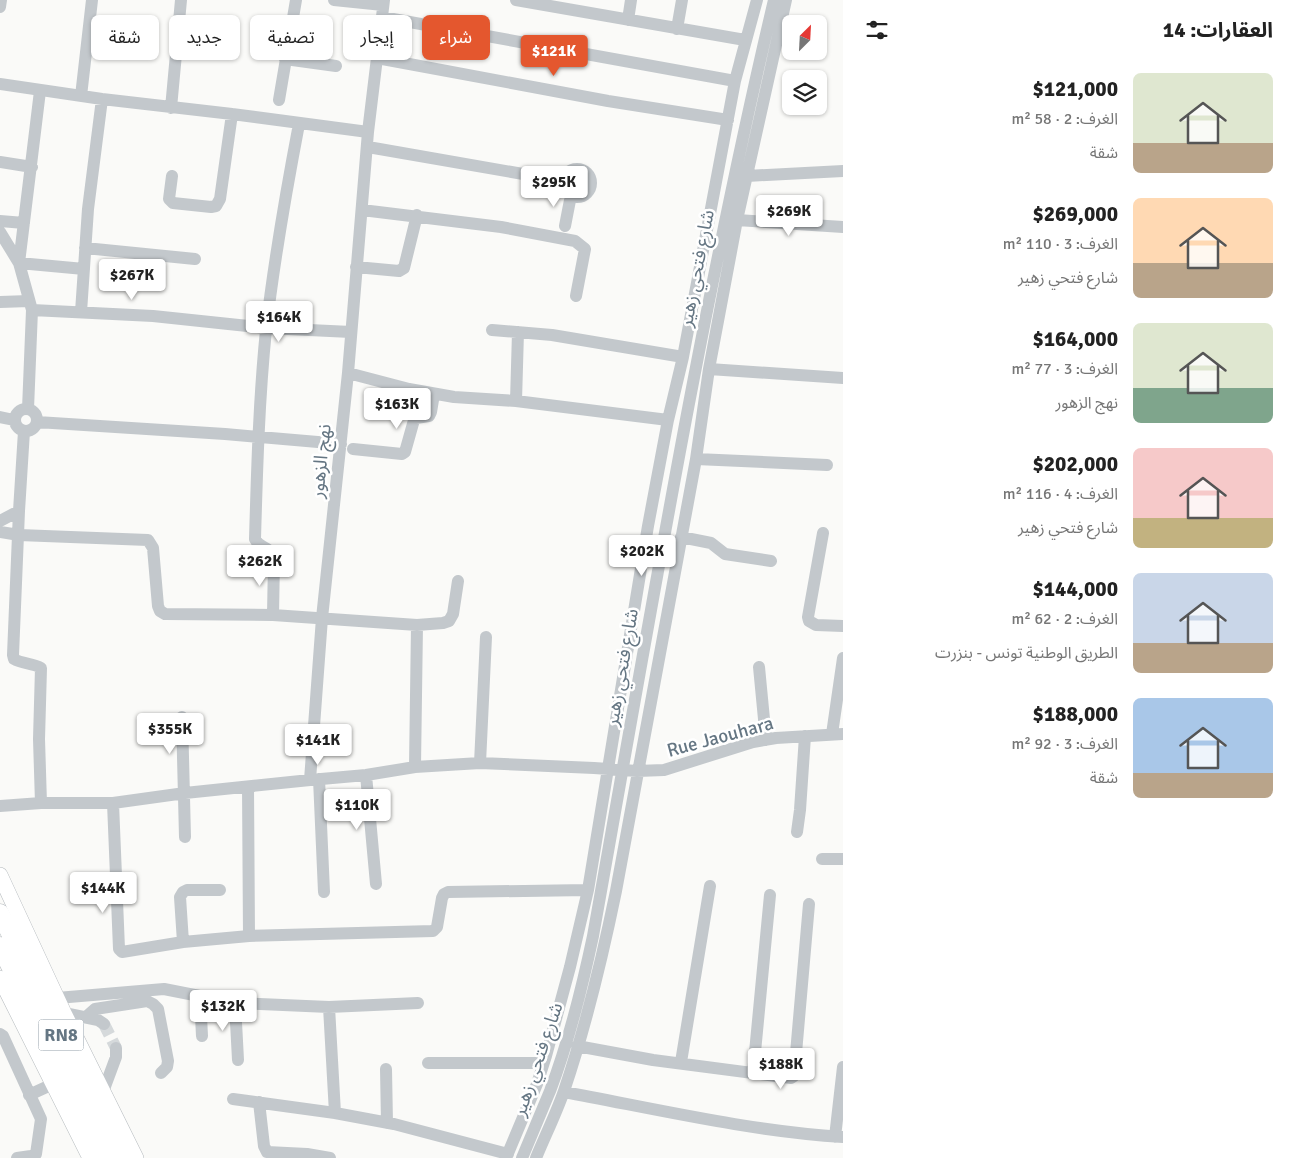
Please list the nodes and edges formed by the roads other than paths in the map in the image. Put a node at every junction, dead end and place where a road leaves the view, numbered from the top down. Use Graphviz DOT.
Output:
graph roads {
  1 [pos="1,0"];
  2 [pos="92,0"];
  3 [pos="181,0"];
  4 [pos="296,0"];
  5 [pos="334,0"];
  6 [pos="516,0"];
  7 [pos="631,0"];
  8 [pos="682,0"];
  9 [pos="757,0"];
  10 [pos="774,0"];
  11 [pos="786,0"];
  12 [pos="0,7"];
  13 [pos="383,8"];
  14 [pos="293,15"];
  15 [pos="628,20"];
  16 [pos="677,29"];
  17 [pos="745,40"];
  18 [pos="285,60"];
  19 [pos="292,60"];
  20 [pos="377,60"];
  21 [pos="388,60"];
  22 [pos="336,66"];
  23 [pos="736,81"];
  24 [pos="0,84"];
  25 [pos="40,91"];
  26 [pos="81,96"];
  27 [pos="102,99"];
  28 [pos="279,100"];
  29 [pos="171,108"];
  30 [pos="232,114"];
  31 [pos="728,120"];
  32 [pos="298,124"];
  33 [pos="368,132"];
  34 [pos="368,147"];
  35 [pos="0,162"];
  36 [pos="32,168"];
  37 [pos="843,171"];
  38 [pos="172,176"];
  39 [pos="747,176"];
  40 [pos="563,182"];
  41 [pos="571,195"];
  42 [pos="362,210"];
  43 [pos="417,215"];
  44 [pos="0,220"];
  45 [pos="737,220"];
  46 [pos="24,223"];
  47 [pos="566,226"];
  48 [pos="843,226"];
  49 [pos="0,232"];
  50 [pos="84,248"];
  51 [pos="195,259"];
  52 [pos="19,263"];
  53 [pos="356,267"];
  54 [pos="84,269"];
  55 [pos="576,296"];
  56 [pos="0,302"];
  57 [pos="31,305"];
  58 [pos="81,312"];
  59 [pos="266,328"];
  60 [pos="492,330"];
  61 [pos="351,332"];
  62 [pos="518,332"];
  63 [pos="683,357"];
  64 [pos="709,369"];
  65 [pos="348,373"];
  66 [pos="843,378"];
  67 [pos="434,394"];
  68 [pos="516,401"];
  69 [pos="28,408"];
  70 [pos="0,416"];
  71 [pos="14,420"];
  72 [pos="668,420"];
  73 [pos="37,422"];
  74 [pos="24,431"];
  75 [pos="258,438"];
  76 [pos="341,444"];
  77 [pos="353,449"];
  78 [pos="696,460"];
  79 [pos="827,465"];
  80 [pos="19,511"];
  81 [pos="0,521"];
  82 [pos="0,532"];
  83 [pos="823,533"];
  84 [pos="19,535"];
  85 [pos="682,537"];
  86 [pos="771,561"];
  87 [pos="458,581"];
  88 [pos="273,615"];
  89 [pos="322,618"];
  90 [pos="417,625"];
  91 [pos="843,626"];
  92 [pos="486,637"];
  93 [pos="843,658"];
  94 [pos="759,667"];
  95 [pos="182,717"];
  96 [pos="838,734"];
  97 [pos="805,736"];
  98 [pos="766,740"];
  99 [pos="480,763"];
  100 [pos="415,767"];
  101 [pos="608,769"];
  102 [pos="622,770"];
  103 [pos="637,771"];
  104 [pos="366,776"];
  105 [pos="314,780"];
  106 [pos="248,787"];
  107 [pos="185,793"];
  108 [pos="40,803"];
  109 [pos="113,803"];
  110 [pos="0,806"];
  111 [pos="797,832"];
  112 [pos="185,837"];
  113 [pos="822,859"];
  114 [pos="843,859"];
  115 [pos="0,875"];
  116 [pos="376,884"];
  117 [pos="710,886"];
  118 [pos="220,890"];
  119 [pos="588,890"];
  120 [pos="324,892"];
  121 [pos="770,895"];
  122 [pos="809,904"];
  123 [pos="0,906"];
  124 [pos="0,912"];
  125 [pos="249,936"];
  126 [pos="6,942"];
  127 [pos="183,942"];
  128 [pos="0,951"];
  129 [pos="0,978"];
  130 [pos="200,996"];
  131 [pos="26,998"];
  132 [pos="57,998"];
  133 [pos="235,1003"];
  134 [pos="418,1003"];
  135 [pos="329,1007"];
  136 [pos="64,1012"];
  137 [pos="86,1018"];
  138 [pos="104,1024"];
  139 [pos="0,1034"];
  140 [pos="202,1036"];
  141 [pos="578,1046"];
  142 [pos="116,1048"];
  143 [pos="238,1060"];
  144 [pos="682,1062"];
  145 [pos="428,1063"];
  146 [pos="544,1063"];
  147 [pos="843,1067"];
  148 [pos="386,1069"];
  149 [pos="161,1073"];
  150 [pos="753,1073"];
  151 [pos="53,1084"];
  152 [pos="103,1092"];
  153 [pos="564,1092"];
  154 [pos="30,1095"];
  155 [pos="233,1099"];
  156 [pos="259,1102"];
  157 [pos="335,1113"];
  158 [pos="387,1123"];
  159 [pos="839,1137"];
  160 [pos="507,1156"];
  161 [pos="17,1158"];
  162 [pos="90,1158"];
  163 [pos="106,1158"];
  164 [pos="122,1158"];
  165 [pos="136,1158"];
  166 [pos="330,1158"];
  167 [pos="522,1158"];
  168 [pos="536,1158"];
  1 -- 12 [label="street"];
  2 -- 26 [label="street"];
  3 -- 29 [label="street"];
  4 -- 14 [label="street"];
  5 -- 13 [label="street"];
  6 -- 15 [label="street"];
  7 -- 15 [label="street"];
  8 -- 16 [label="street"];
  9 -- 17 [label="street"];
  10 -- 102 [label="street, شارع فتحي زهير"];
  11 -- 39 [label="street, شارع فتحي زهير"];
  13 -- 23 [label="street"];
  15 -- 16 [label="street"];
  16 -- 17 [label="street"];
  17 -- 23 [label="street"];
  18 -- 28 [label="street"];
  19 -- 22 [label="street"];
  20 -- 33 [label="street, نهج الزهور"];
  21 -- 31 [label="street"];
  23 -- 31 [label="street"];
  24 -- 25 [label="street"];
  25 -- 26 [label="street"];
  25 -- 36 [label="street"];
  26 -- 27 [label="street"];
  27 -- 29 [label="street"];
  27 -- 50 [label="street"];
  29 -- 30 [label="street"];
  30 -- 32 [label="street"];
  30 -- 38 [label="street"];
  31 -- 63 [label="street"];
  32 -- 33 [label="street"];
  32 -- 59 [label="street"];
  33 -- 34 [label="street, نهج الزهور"];
  34 -- 40 [label="street"];
  34 -- 42 [label="street, نهج الزهور"];
  35 -- 36 [label="street"];
  36 -- 46 [label="street"];
  37 -- 39 [label="street"];
  39 -- 45 [label="street, شارع فتحي زهير"];
  40 -- 41 [label="street"];
  40 -- 41 [label="street"];
  41 -- 47 [label="street"];
  42 -- 43 [label="street"];
  42 -- 53 [label="street, نهج الزهور"];
  43 -- 53 [label="street"];
  43 -- 55 [label="street"];
  44 -- 46 [label="street"];
  45 -- 48 [label="street"];
  45 -- 64 [label="street, شارع فتحي زهير"];
  46 -- 52 [label="street"];
  49 -- 52 [label="street"];
  50 -- 51 [label="street"];
  50 -- 54 [label="street"];
  52 -- 54 [label="street"];
  52 -- 57 [label="street"];
  53 -- 61 [label="street, نهج الزهور"];
  54 -- 58 [label="street"];
  56 -- 57 [label="street"];
  57 -- 58 [label="street"];
  57 -- 69 [label="street"];
  58 -- 59 [label="street"];
  59 -- 61 [label="street"];
  59 -- 75 [label="street"];
  60 -- 62 [label="street"];
  61 -- 65 [label="street, نهج الزهور"];
  62 -- 63 [label="street"];
  62 -- 68 [label="street"];
  63 -- 72 [label="street"];
  64 -- 66 [label="street"];
  64 -- 78 [label="street, شارع فتحي زهير"];
  65 -- 67 [label="street"];
  65 -- 76 [label="street, نهج الزهور"];
  67 -- 68 [label="street"];
  67 -- 77 [label="street"];
  68 -- 72 [label="street"];
  69 -- 71 [label="street"];
  69 -- 73 [label="street"];
  70 -- 71 [label="street"];
  71 -- 74 [label="street"];
  72 -- 101 [label="street"];
  73 -- 74 [label="street"];
  73 -- 75 [label="street"];
  74 -- 80 [label="street"];
  75 -- 76 [label="street"];
  75 -- 88 [label="street"];
  76 -- 89 [label="street, نهج الزهور"];
  78 -- 79 [label="street"];
  78 -- 85 [label="street, شارع فتحي زهير"];
  80 -- 81 [label="street"];
  80 -- 84 [label="street"];
  82 -- 84 [label="street"];
  83 -- 91 [label="street"];
  84 -- 88 [label="street"];
  84 -- 108 [label="street"];
  85 -- 86 [label="street"];
  85 -- 103 [label="street, شارع فتحي زهير"];
  87 -- 90 [label="street"];
  88 -- 89 [label="street"];
  89 -- 90 [label="street"];
  89 -- 105 [label="street, نهج الزهور"];
  90 -- 100 [label="street"];
  92 -- 99 [label="street"];
  93 -- 96 [label="street"];
  94 -- 98 [label="street"];
  95 -- 107 [label="street"];
  96 -- 97 [label="street, Rue Jaouhara"];
  97 -- 98 [label="street, Rue Jaouhara"];
  97 -- 111 [label="street"];
  98 -- 103 [label="street, Rue Jaouhara"];
  99 -- 100 [label="street, Rue Jaouhara"];
  99 -- 101 [label="street, Rue Jaouhara"];
  100 -- 104 [label="street, Rue Jaouhara"];
  101 -- 102 [label="street, Rue Jaouhara"];
  101 -- 119 [label="street"];
  102 -- 103 [label="street, Rue Jaouhara"];
  102 -- 167 [label="street, شارع فتحي زهير"];
  103 -- 141 [label="street, شارع فتحي زهير"];
  104 -- 105 [label="street, Rue Jaouhara"];
  104 -- 116 [label="street"];
  105 -- 106 [label="street, Rue Jaouhara"];
  105 -- 120 [label="street, نهج الزهور"];
  106 -- 107 [label="street, Rue Jaouhara"];
  106 -- 125 [label="street"];
  107 -- 109 [label="street, Rue Jaouhara"];
  107 -- 112 [label="street"];
  108 -- 109 [label="street, Rue Jaouhara"];
  108 -- 110 [label="street, Rue Jaouhara"];
  109 -- 127 [label="street"];
  113 -- 114 [label="street"];
  115 -- 132 [label="main road"];
  117 -- 144 [label="street"];
  118 -- 127 [label="street"];
  119 -- 125 [label="street"];
  119 -- 146 [label="street"];
  121 -- 150 [label="street"];
  122 -- 150 [label="street"];
  123 -- 126 [label="highway"];
  124 -- 126 [label="highway, RN8"];
  125 -- 127 [label="street"];
  126 -- 131 [label="highway, RN8"];
  126 -- 164 [label="highway, RN8"];
  128 -- 131 [label="highway"];
  129 -- 151 [label="main road"];
  130 -- 132 [label="street"];
  130 -- 133 [label="street"];
  130 -- 140 [label="street"];
  131 -- 163 [label="highway, RN8"];
  132 -- 136 [label="main road"];
  133 -- 135 [label="street"];
  133 -- 143 [label="street"];
  134 -- 135 [label="street"];
  135 -- 157 [label="street"];
  136 -- 137 [label="street"];
  136 -- 152 [label="main road"];
  137 -- 138 [label="street"];
  137 -- 149 [label="street"];
  139 -- 154 [label="street"];
  141 -- 144 [label="street"];
  141 -- 153 [label="street, شارع فتحي زهير"];
  142 -- 152 [label="street"];
  144 -- 150 [label="street"];
  145 -- 146 [label="street"];
  146 -- 160 [label="street"];
  147 -- 159 [label="street"];
  148 -- 158 [label="street"];
  151 -- 154 [label="street"];
  151 -- 162 [label="main road"];
  152 -- 165 [label="main road"];
  153 -- 159 [label="street"];
  153 -- 168 [label="street, شارع فتحي زهير"];
  154 -- 161 [label="street"];
  155 -- 156 [label="street"];
  156 -- 157 [label="street"];
  156 -- 166 [label="street"];
  157 -- 158 [label="street"];
  158 -- 160 [label="street"];
}
